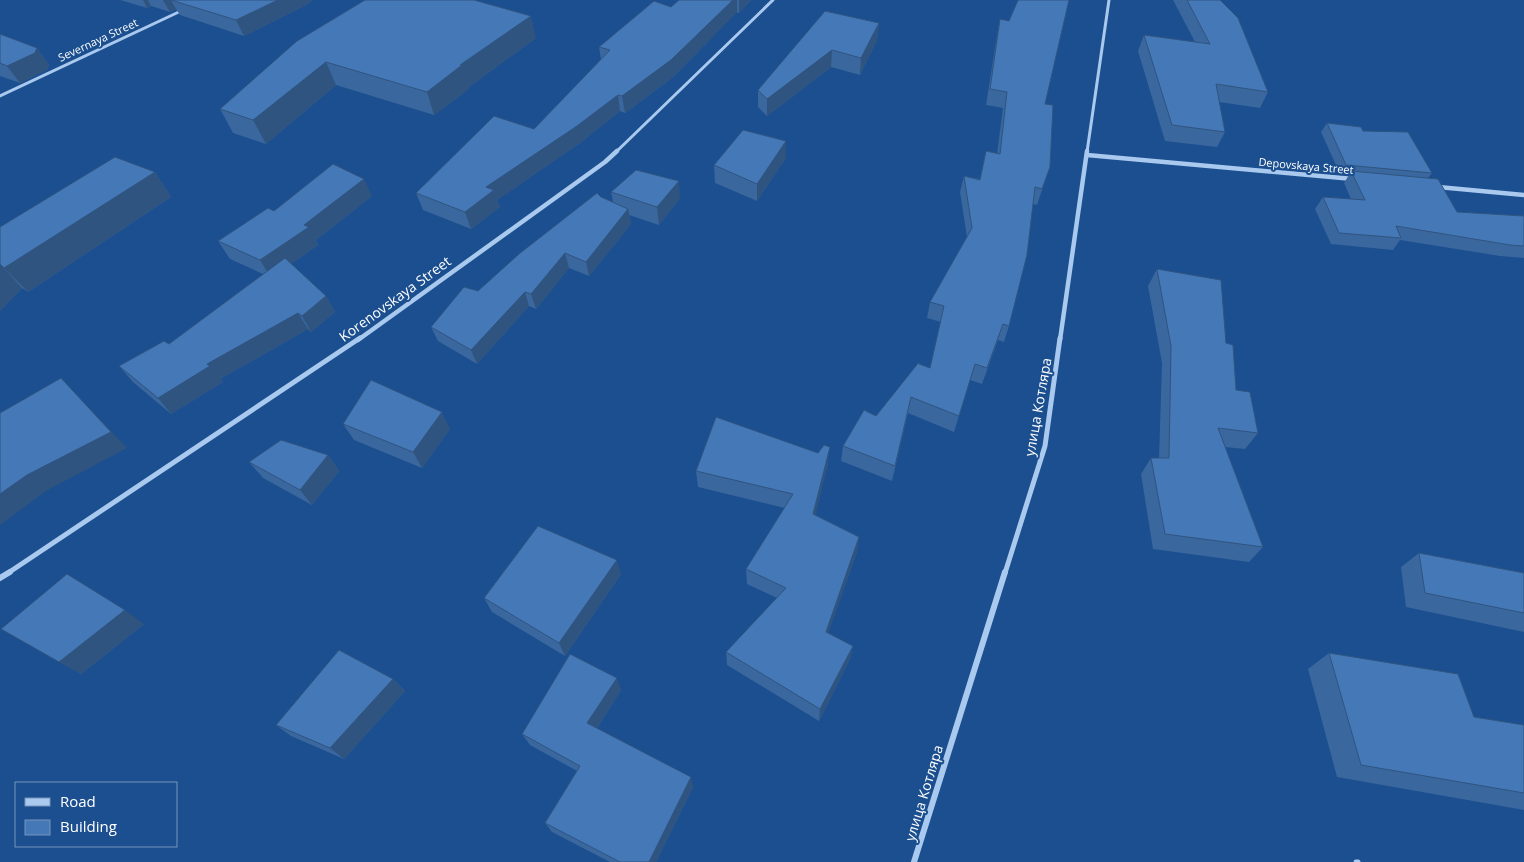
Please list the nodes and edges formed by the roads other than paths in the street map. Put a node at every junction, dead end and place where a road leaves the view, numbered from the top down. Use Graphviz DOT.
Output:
graph roads {
  1 [pos="773,0"];
  2 [pos="1109,0"];
  3 [pos="186,8"];
  4 [pos="0,96"];
  5 [pos="1087,155"];
  6 [pos="1355,180"];
  7 [pos="1435,187"];
  8 [pos="1524,195"];
  9 [pos="0,578"];
  10 [pos="914,862"];
  1 -- 9 [label="street, Korenovskaya Street"];
  2 -- 5 [label="street, улица Котляра"];
  3 -- 4 [label="street, Severnaya Street"];
  5 -- 6 [label="street, Depovskaya Street"];
  5 -- 10 [label="street, улица Котляра"];
  7 -- 8 [label="street"];
}
